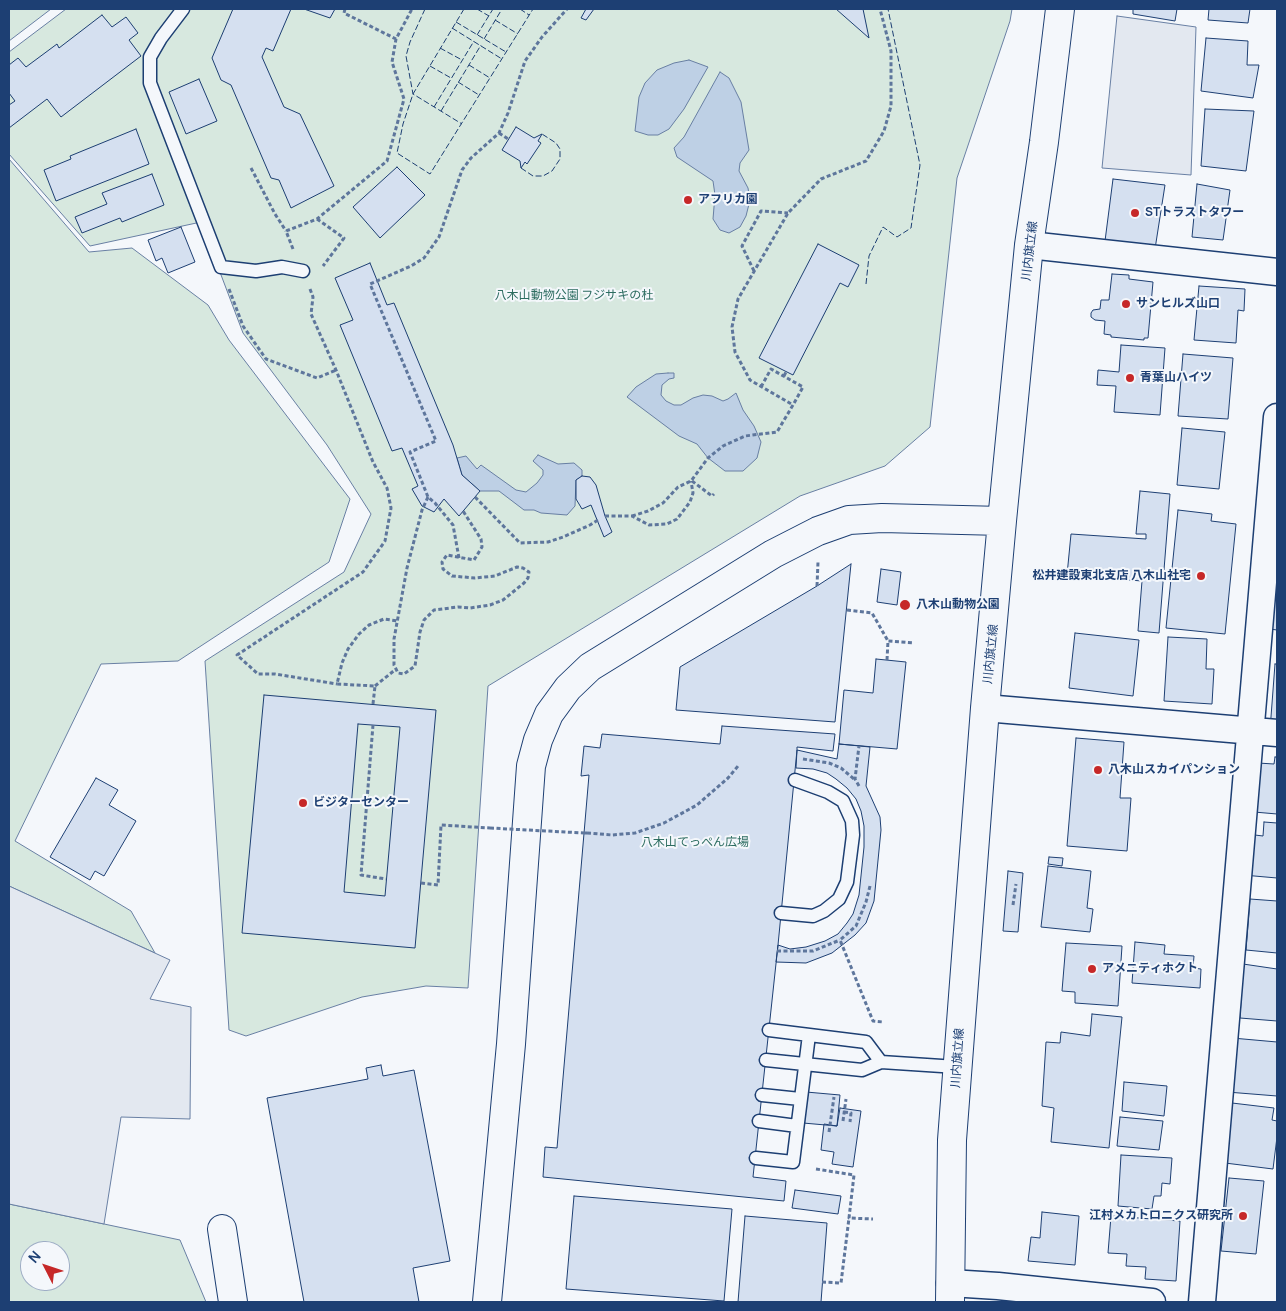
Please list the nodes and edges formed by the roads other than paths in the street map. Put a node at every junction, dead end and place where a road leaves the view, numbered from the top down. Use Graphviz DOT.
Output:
graph roads {
  1 [pos="183,9"];
  2 [pos="1060,9"];
  3 [pos="1029,245"];
  4 [pos="303,271"];
  5 [pos="1277,272"];
  6 [pos="1277,418"];
  7 [pos="1002,521"];
  8 [pos="985,708"];
  9 [pos="1251,730"];
  10 [pos="1277,733"];
  11 [pos="794,780"];
  12 [pos="781,913"];
  13 [pos="769,1030"];
  14 [pos="809,1035"];
  15 [pos="766,1060"];
  16 [pos="881,1062"];
  17 [pos="805,1064"];
  18 [pos="957,1066"];
  19 [pos="762,1095"];
  20 [pos="800,1099"];
  21 [pos="759,1121"];
  22 [pos="797,1126"];
  23 [pos="756,1158"];
  24 [pos="222,1229"];
  25 [pos="950,1293"];
  26 [pos="233,1302"];
  27 [pos="487,1302"];
  28 [pos="1146,1302"];
  29 [pos="1152,1302"];
  30 [pos="1202,1302"];
  1 -- 4 [label="lane"];
  2 -- 3 [label="street, 川内旗立線"];
  3 -- 5 [label="street"];
  3 -- 7 [label="street, 川内旗立線"];
  6 -- 9 [label="street"];
  7 -- 8 [label="street, 川内旗立線"];
  7 -- 27 [label="street"];
  8 -- 9 [label="street"];
  8 -- 18 [label="street, 川内旗立線"];
  9 -- 10 [label="street"];
  9 -- 30 [label="street"];
  11 -- 12 [label="lane"];
  13 -- 14 [label="lane"];
  14 -- 16 [label="lane"];
  14 -- 17 [label="lane"];
  15 -- 17 [label="lane"];
  16 -- 17 [label="lane"];
  16 -- 18 [label="lane"];
  17 -- 20 [label="lane"];
  18 -- 25 [label="street, 川内旗立線"];
  19 -- 20 [label="lane"];
  20 -- 22 [label="lane"];
  21 -- 22 [label="lane"];
  22 -- 23 [label="lane"];
  24 -- 26 [label="street"];
  25 -- 28 [label="street"];
  28 -- 29 [label="street"];
}
